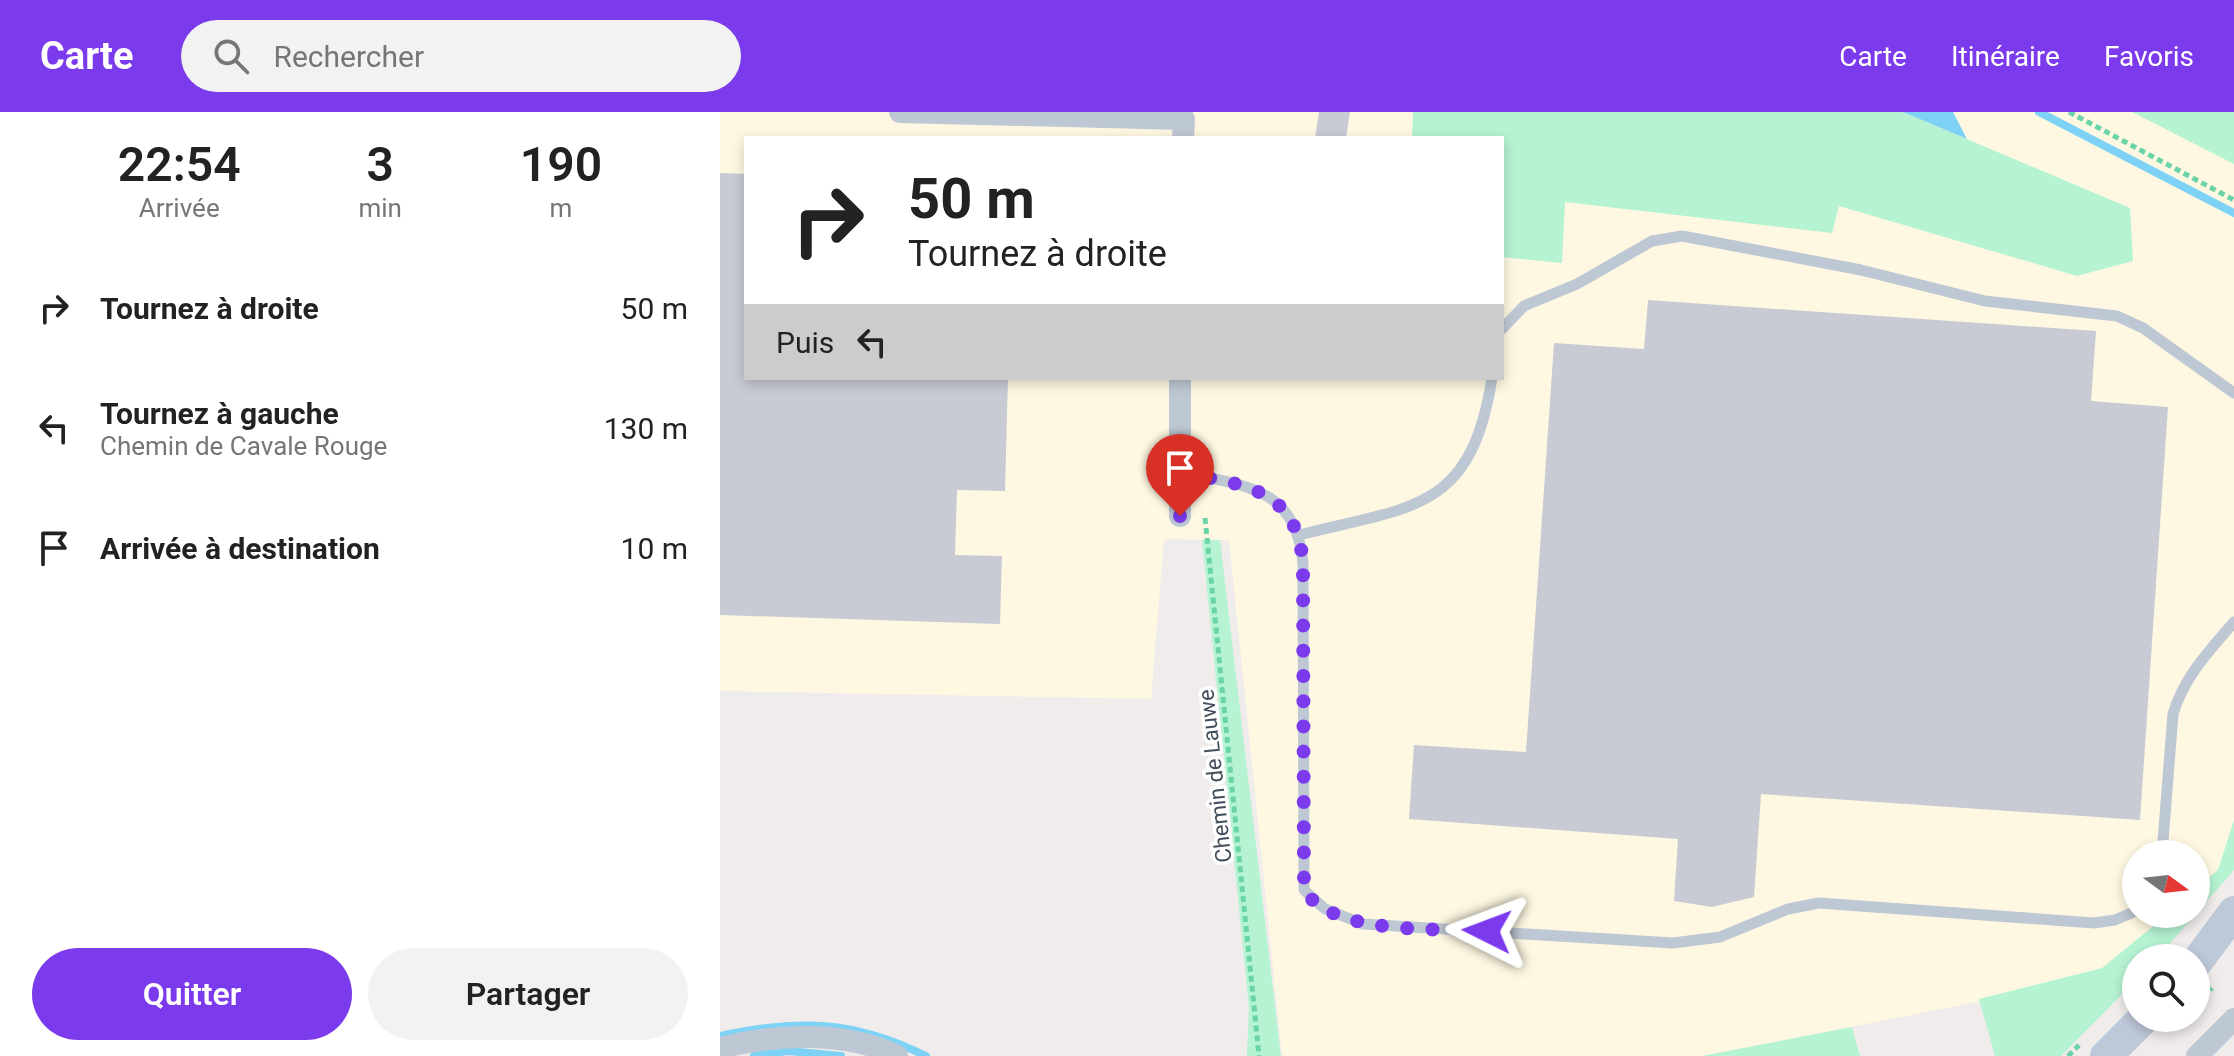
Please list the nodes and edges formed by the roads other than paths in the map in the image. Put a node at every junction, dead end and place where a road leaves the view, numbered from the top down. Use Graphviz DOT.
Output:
graph roads {
  1 [pos="900,112"];
  2 [pos="1184,123"];
  3 [pos="1504,327"];
  4 [pos="1180,380"];
  5 [pos="1492,380"];
  6 [pos="2234,393"];
  7 [pos="1179,472"];
  8 [pos="1180,516"];
  9 [pos="1299,535"];
  10 [pos="2234,622"];
  11 [pos="2163,840"];
  12 [pos="2234,912"];
  13 [pos="2122,917"];
  14 [pos="2234,933"];
  15 [pos="2210,945"];
  16 [pos="2210,953"];
  17 [pos="2234,1019"];
  18 [pos="2130,1032"];
  19 [pos="720,1048"];
  20 [pos="897,1056"];
  21 [pos="2106,1056"];
  22 [pos="2197,1056"];
  1 -- 2 [label="street"];
  3 -- 6 [label="lane"];
  4 -- 7 [label="street"];
  5 -- 9 [label="lane"];
  7 -- 8 [label="street"];
  7 -- 9 [label="lane"];
  9 -- 13 [label="lane"];
  10 -- 11 [label="lane"];
  12 -- 15 [label="main road"];
  14 -- 16 [label="main road"];
  17 -- 22 [label="street"];
  18 -- 21 [label="main road"];
  19 -- 20 [label="street"];
}
